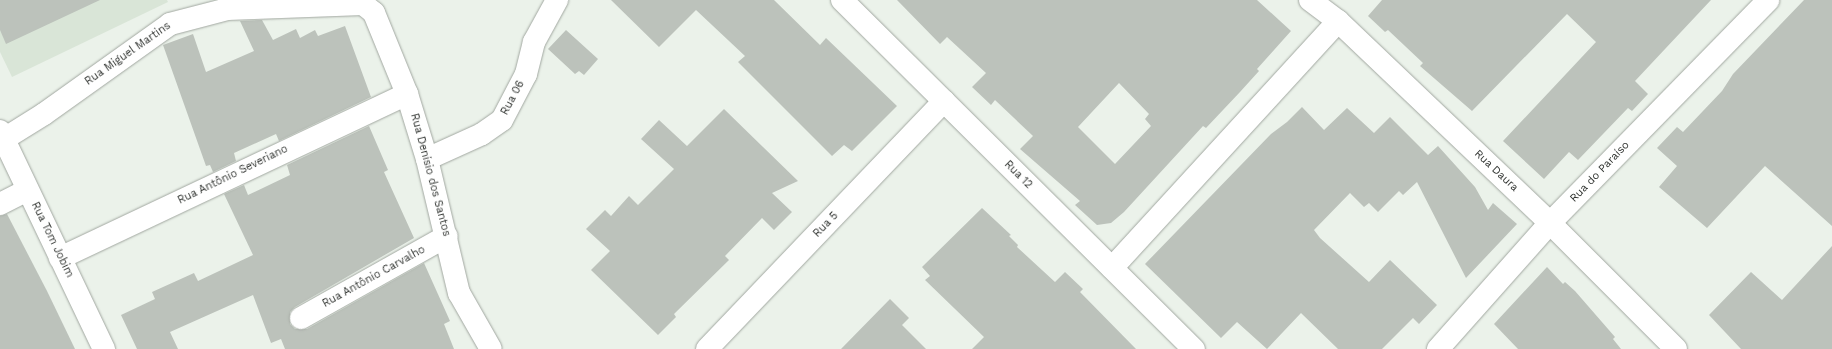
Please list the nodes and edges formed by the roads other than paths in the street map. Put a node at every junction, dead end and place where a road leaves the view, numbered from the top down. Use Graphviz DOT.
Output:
graph roads {
  1 [pos="558,0"];
  2 [pos="842,0"];
  3 [pos="1310,0"];
  4 [pos="1768,0"];
  5 [pos="281,4"];
  6 [pos="363,4"];
  7 [pos="1338,21"];
  8 [pos="407,94"];
  9 [pos="944,101"];
  10 [pos="2,135"];
  11 [pos="427,159"];
  12 [pos="28,190"];
  13 [pos="0,204"];
  14 [pos="1550,223"];
  15 [pos="447,236"];
  16 [pos="60,258"];
  17 [pos="1112,268"];
  18 [pos="302,318"];
  19 [pos="104,349"];
  20 [pos="491,349"];
  21 [pos="707,349"];
  22 [pos="1194,349"];
  23 [pos="1438,349"];
  24 [pos="1676,349"];
  1 -- 11 [label="street, Rua 06"];
  2 -- 9 [label="street, Rua 12"];
  3 -- 7 [label="street, Rua Daura"];
  4 -- 14 [label="street, Rua do Paraíso"];
  5 -- 6 [label="street, Rua Miguel Martins"];
  5 -- 10 [label="street, Rua Miguel Martins"];
  6 -- 8 [label="street, Rua Denísio dos Santos"];
  7 -- 14 [label="street, Rua Daura"];
  7 -- 17 [label="street"];
  8 -- 11 [label="street, Rua Denísio dos Santos"];
  8 -- 16 [label="street, Rua Antônio Severiano"];
  9 -- 17 [label="street, Rua 12"];
  9 -- 21 [label="street, Rua 5"];
  10 -- 12 [label="street, Rua Tom Jobim"];
  11 -- 15 [label="street, Rua Denísio dos Santos"];
  12 -- 13 [label="street"];
  12 -- 16 [label="street, Rua Tom Jobim"];
  14 -- 23 [label="street, Rua do Paraíso"];
  14 -- 24 [label="street, Rua Daura"];
  15 -- 18 [label="street, Rua Antônio Carvalho"];
  15 -- 20 [label="street, Rua Denísio dos Santos"];
  16 -- 19 [label="street, Rua Tom Jobim"];
  17 -- 22 [label="street, Rua 12"];
}
